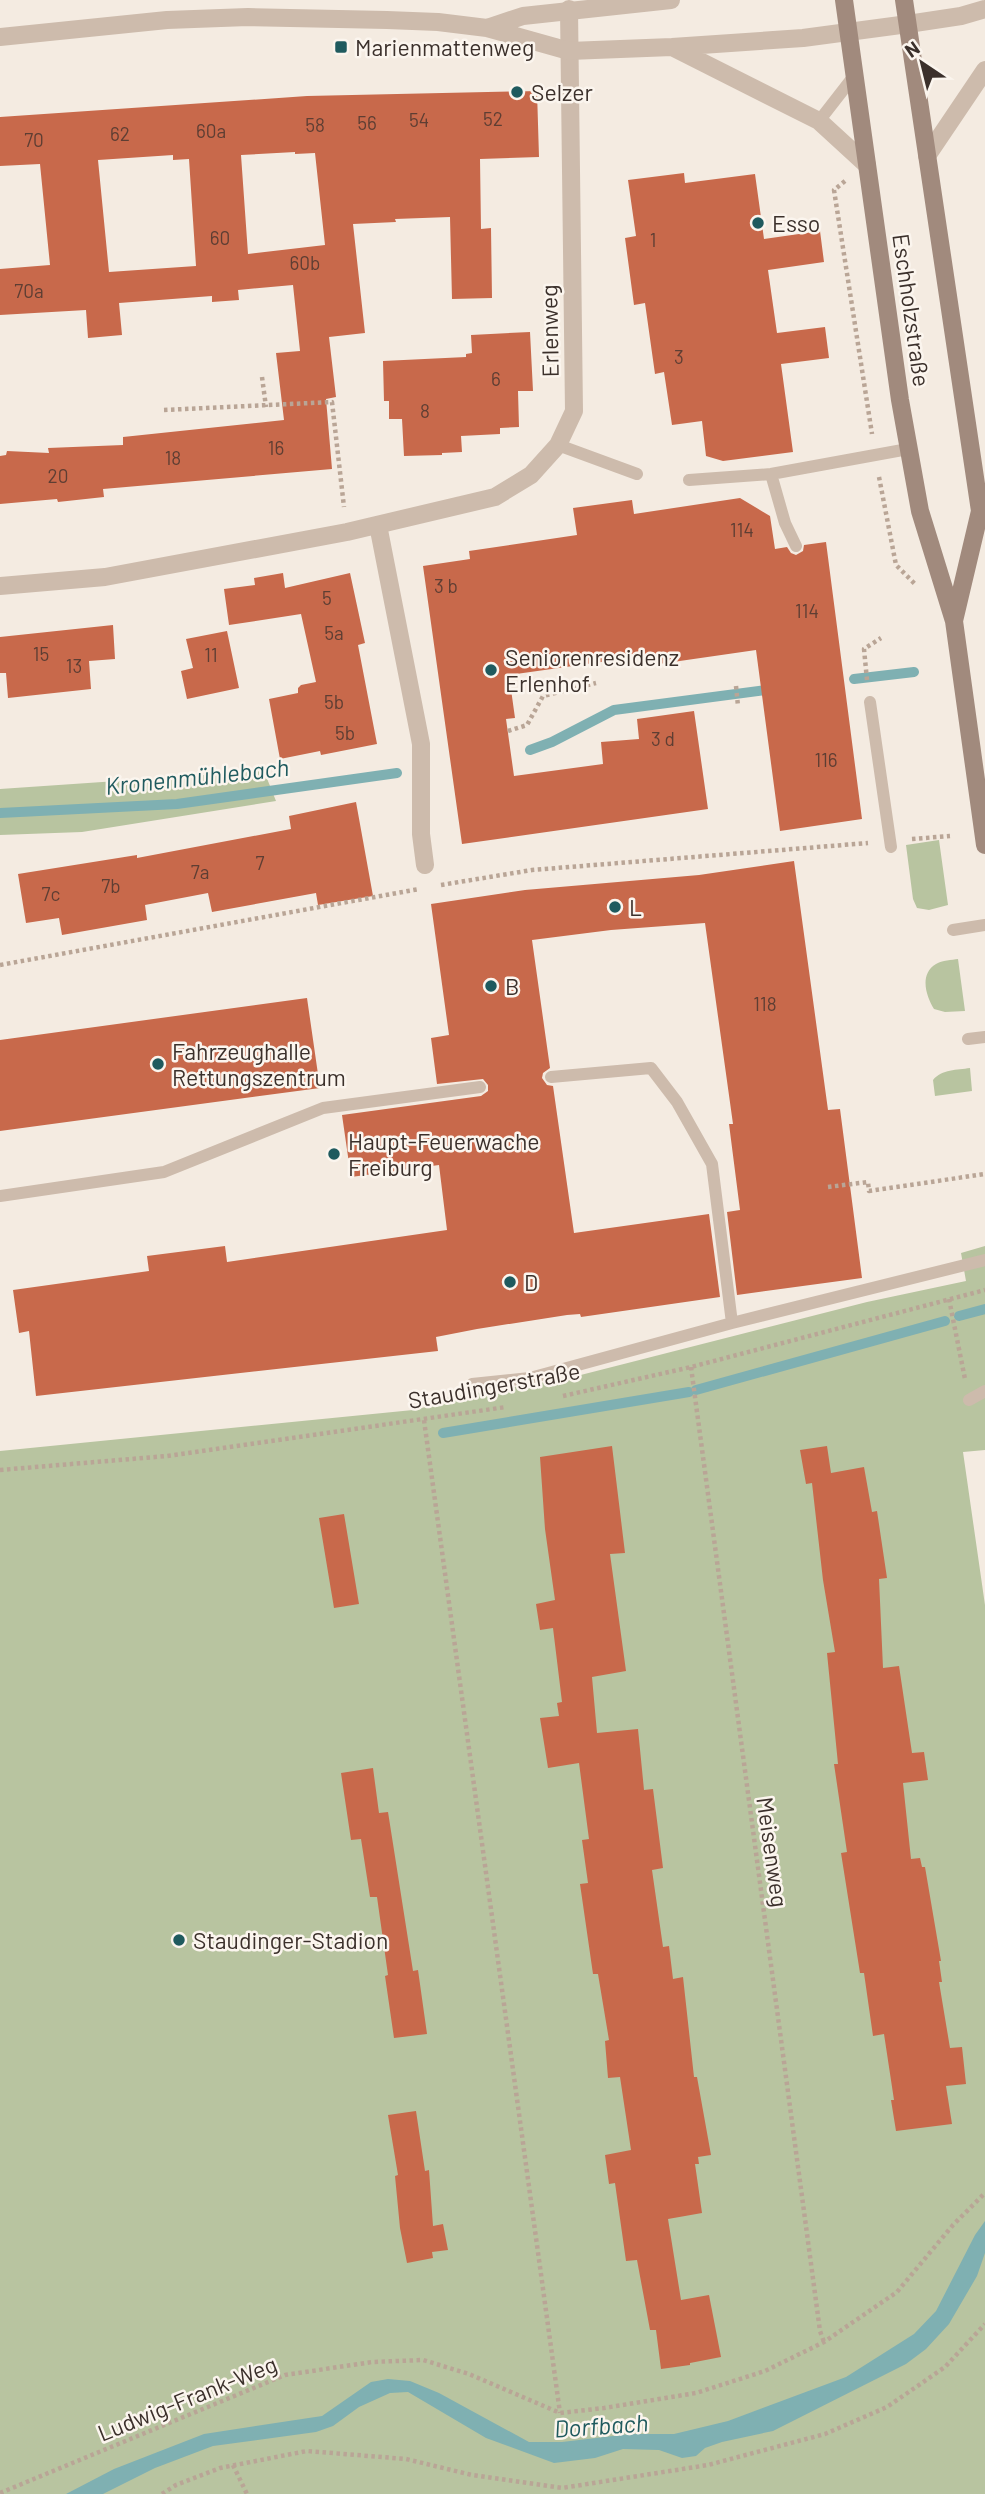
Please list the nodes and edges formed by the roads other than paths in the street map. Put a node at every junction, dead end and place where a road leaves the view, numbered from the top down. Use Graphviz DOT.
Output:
graph roads {
  1 [pos="671,0"];
  2 [pos="844,0"];
  3 [pos="904,0"];
  4 [pos="569,9"];
  5 [pos="985,9"];
  6 [pos="908,24"];
  7 [pos="487,28"];
  8 [pos="849,32"];
  9 [pos="0,37"];
  10 [pos="672,47"];
  11 [pos="569,51"];
  12 [pos="984,72"];
  13 [pos="854,76"];
  14 [pos="819,121"];
  15 [pos="927,156"];
  16 [pos="867,165"];
  17 [pos="558,445"];
  18 [pos="908,449"];
  19 [pos="637,474"];
  20 [pos="771,474"];
  21 [pos="689,480"];
  22 [pos="378,525"];
  23 [pos="796,546"];
  24 [pos="0,586"];
  25 [pos="954,621"];
  26 [pos="870,702"];
  27 [pos="891,844"];
  28 [pos="985,845"];
  29 [pos="425,865"];
  30 [pos="985,925"];
  31 [pos="953,930"];
  32 [pos="985,1037"];
  33 [pos="968,1039"];
  34 [pos="551,1077"];
  35 [pos="480,1087"];
  36 [pos="0,1196"];
  37 [pos="985,1260"];
  38 [pos="732,1323"];
  39 [pos="472,1384"];
  40 [pos="985,1391"];
  41 [pos="969,1400"];
  1 -- 4 [label="street"];
  2 -- 8 [label="main road, Eschholzstraße"];
  3 -- 6 [label="main road, Eschholzstraße"];
  4 -- 7 [label="street"];
  4 -- 11 [label="street, Erlenweg"];
  5 -- 6 [label="street"];
  6 -- 8 [label="street"];
  6 -- 15 [label="main road, Eschholzstraße"];
  7 -- 9 [label="street"];
  7 -- 11 [label="street"];
  8 -- 10 [label="street"];
  8 -- 13 [label="main road, Eschholzstraße"];
  10 -- 11 [label="street"];
  10 -- 14 [label="street"];
  11 -- 17 [label="street, Erlenweg"];
  12 -- 15 [label="street"];
  13 -- 14 [label="lane"];
  13 -- 16 [label="main road, Eschholzstraße"];
  14 -- 16 [label="street"];
  15 -- 25 [label="main road, Eschholzstraße"];
  16 -- 18 [label="main road, Eschholzstraße"];
  17 -- 19 [label="lane"];
  17 -- 22 [label="street, Erlenweg"];
  18 -- 20 [label="lane"];
  18 -- 25 [label="main road, Eschholzstraße"];
  20 -- 21 [label="lane"];
  20 -- 23 [label="lane"];
  22 -- 24 [label="street, Erlenweg"];
  22 -- 29 [label="street"];
  25 -- 28 [label="main road, Eschholzstraße"];
  26 -- 27 [label="lane"];
  30 -- 31 [label="lane"];
  32 -- 33 [label="lane"];
  34 -- 38 [label="lane"];
  35 -- 36 [label="lane"];
  37 -- 38 [label="lane, Staudingerstraße"];
  38 -- 39 [label="lane, Staudingerstraße"];
  40 -- 41 [label="lane"];
}
